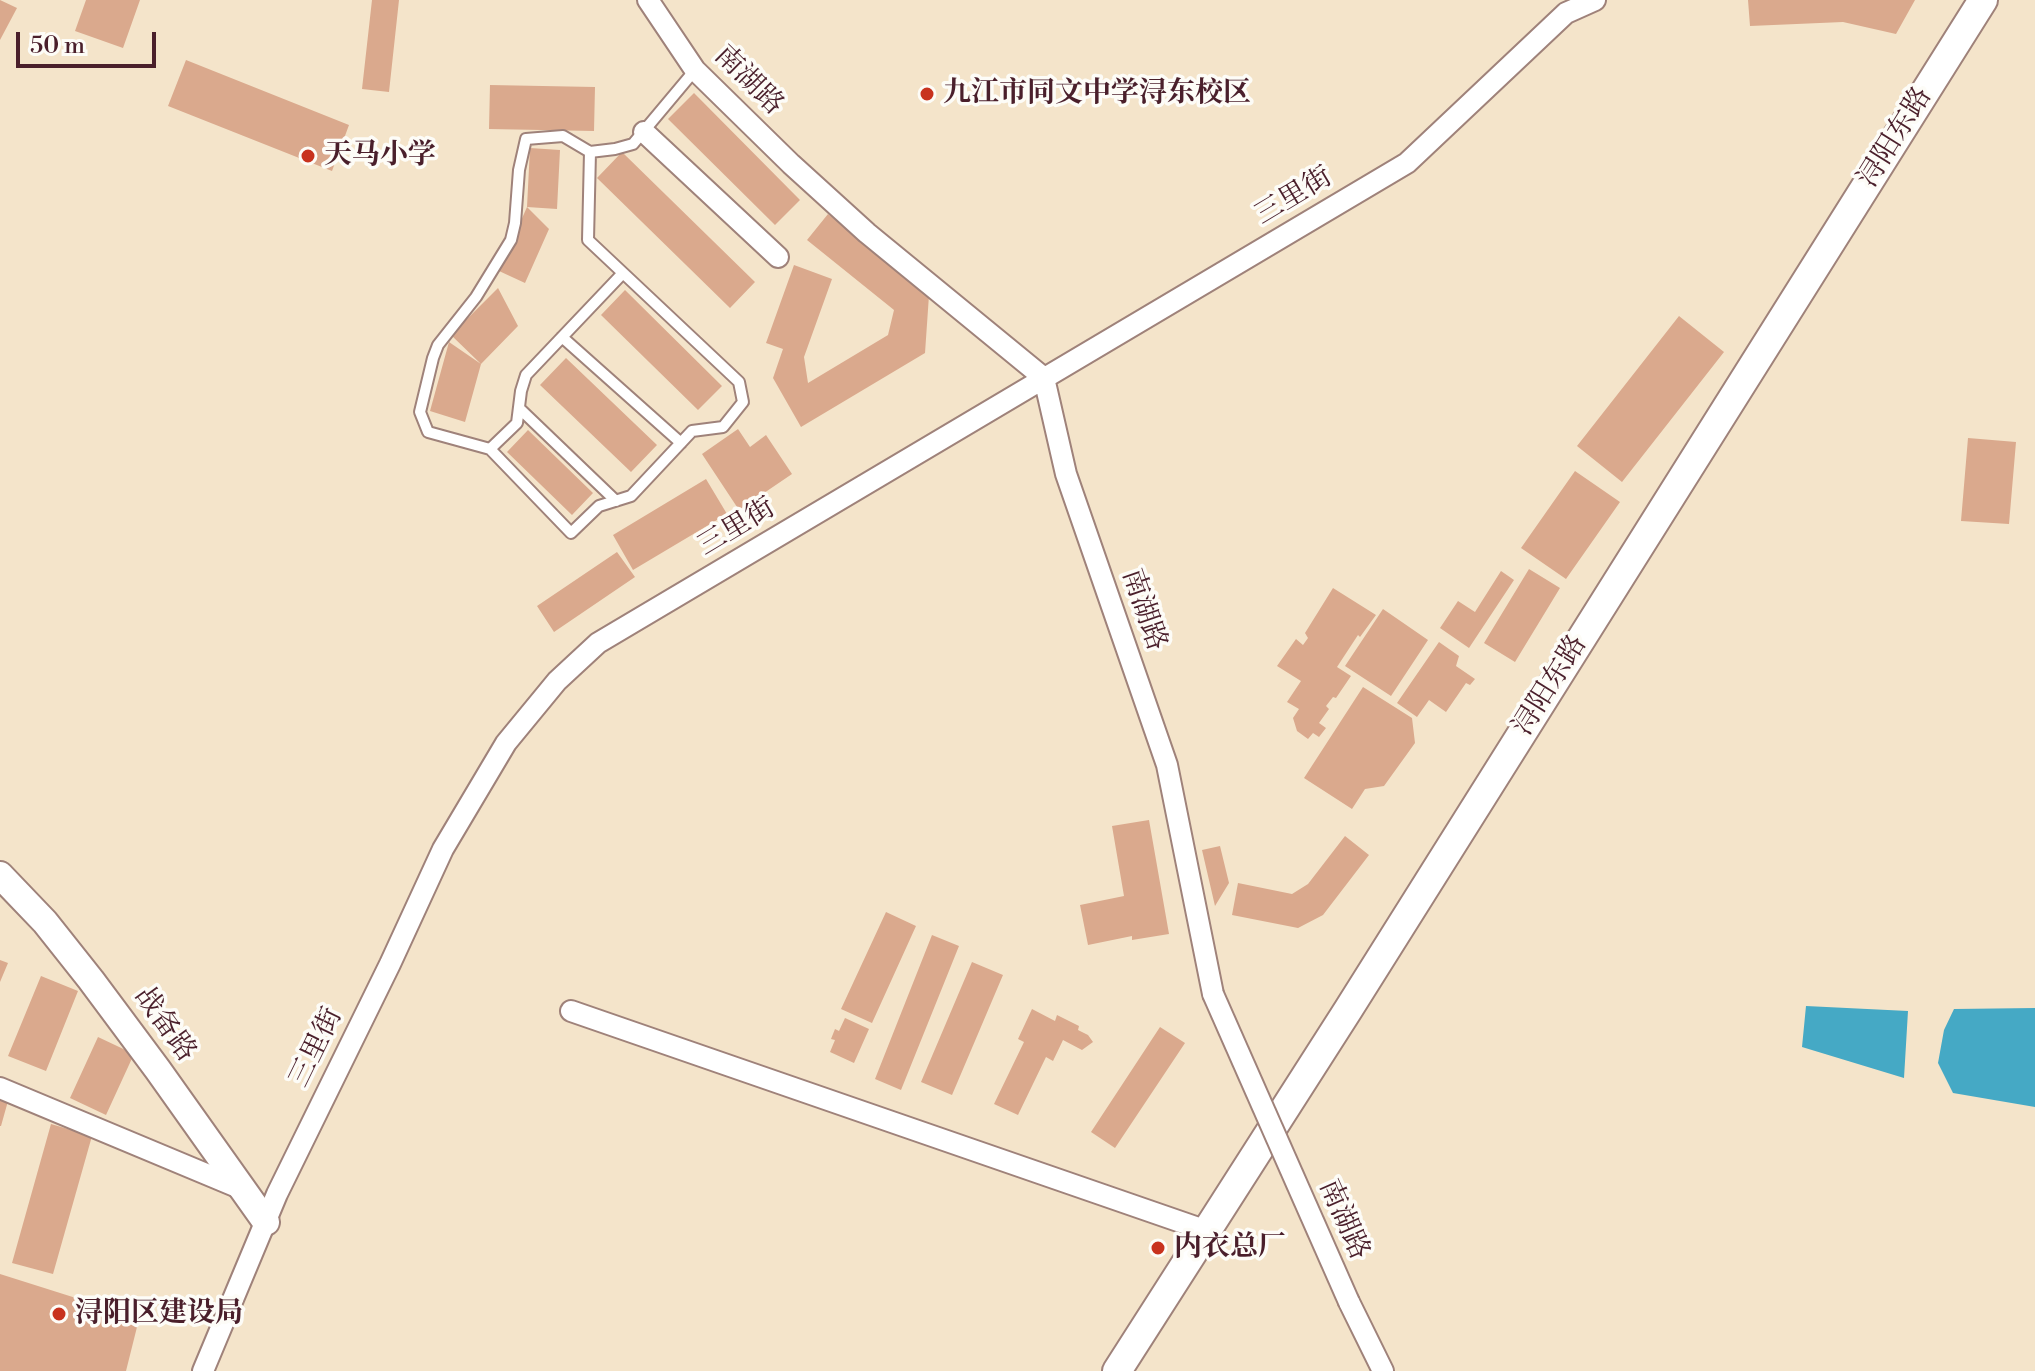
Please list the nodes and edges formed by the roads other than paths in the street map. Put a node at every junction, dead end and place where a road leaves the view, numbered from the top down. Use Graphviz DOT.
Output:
graph roads {
  1 [pos="648,0"];
  2 [pos="1595,0"];
  3 [pos="1983,0"];
  4 [pos="695,70"];
  5 [pos="644,132"];
  6 [pos="590,152"];
  7 [pos="778,257"];
  8 [pos="623,273"];
  9 [pos="562,337"];
  10 [pos="1044,378"];
  11 [pos="519,408"];
  12 [pos="681,443"];
  13 [pos="490,449"];
  14 [pos="616,501"];
  15 [pos="0,875"];
  16 [pos="571,1011"];
  17 [pos="0,1088"];
  18 [pos="242,1189"];
  19 [pos="266,1222"];
  20 [pos="1207,1231"];
  21 [pos="203,1371"];
  22 [pos="1117,1371"];
  23 [pos="1383,1371"];
  1 -- 4 [label="street, 南湖路"];
  2 -- 10 [label="street, 三里街"];
  3 -- 20 [label="main road, 浔阳东路"];
  4 -- 5 [label="lane"];
  4 -- 10 [label="street, 南湖路"];
  5 -- 6 [label="lane"];
  5 -- 7 [label="street"];
  6 -- 8 [label="lane"];
  6 -- 13 [label="lane"];
  8 -- 9 [label="lane"];
  8 -- 12 [label="lane"];
  9 -- 11 [label="lane"];
  9 -- 12 [label="lane"];
  10 -- 19 [label="street, 三里街"];
  10 -- 23 [label="street, 南湖路, bridge"];
  11 -- 13 [label="lane"];
  11 -- 14 [label="lane"];
  12 -- 14 [label="lane"];
  13 -- 14 [label="lane"];
  15 -- 18 [label="street, 战备路"];
  16 -- 20 [label="street"];
  17 -- 18 [label="street"];
  18 -- 19 [label="street, 战备路"];
  19 -- 21 [label="street, 三里街"];
  20 -- 22 [label="main road, 浔阳东路"];
}
